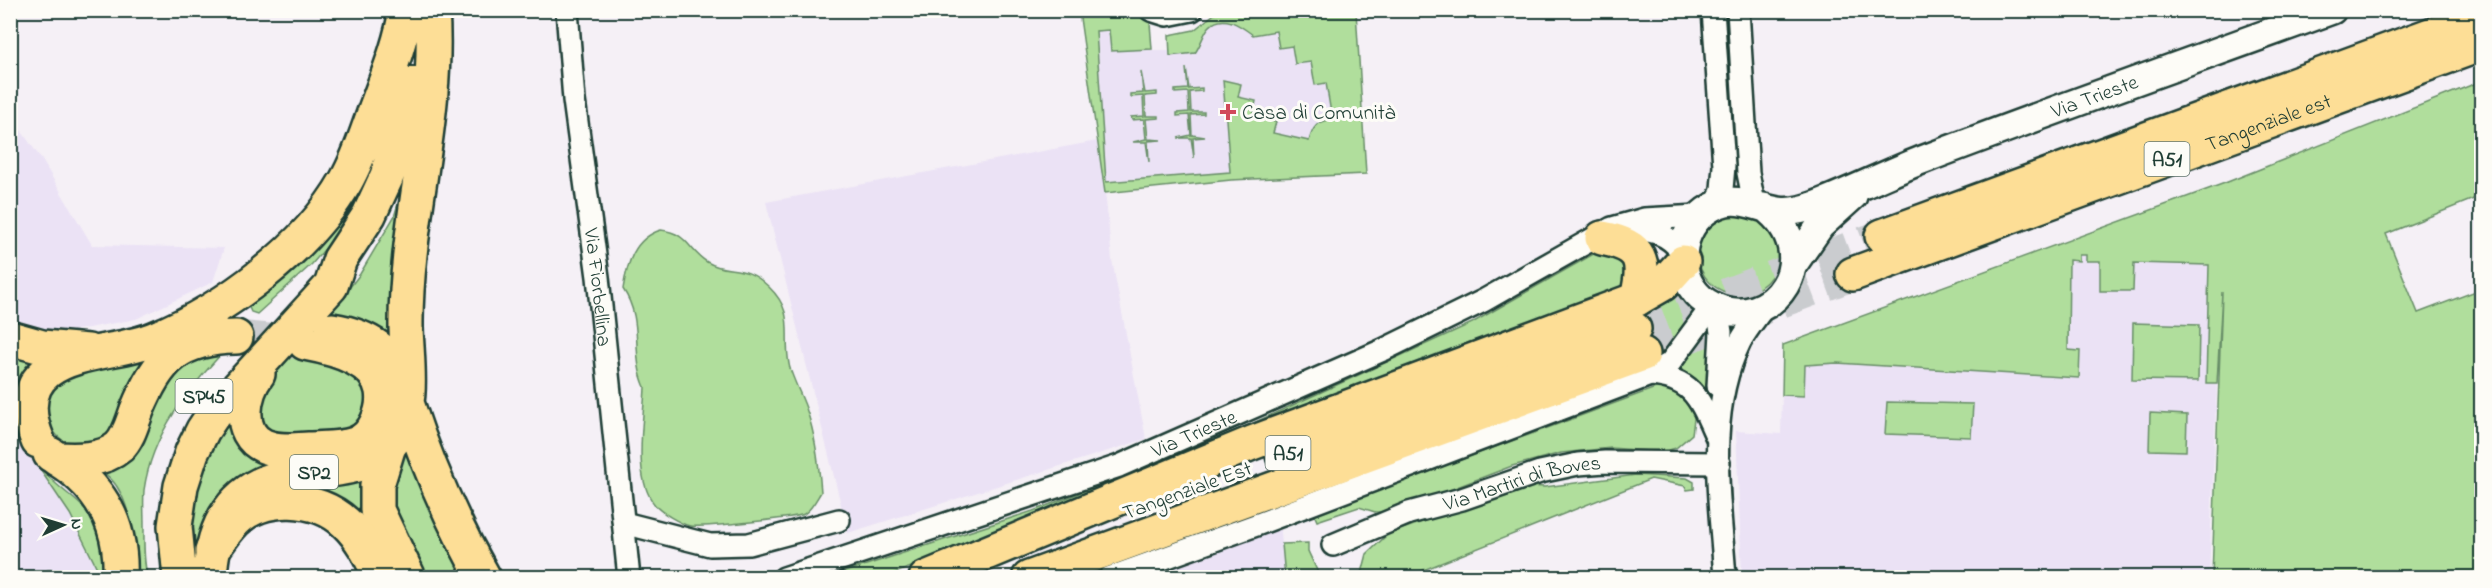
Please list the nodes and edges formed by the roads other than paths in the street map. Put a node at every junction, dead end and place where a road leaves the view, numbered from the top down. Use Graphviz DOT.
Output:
graph roads {
  1 [pos="406,10"];
  2 [pos="423,10"];
  3 [pos="432,10"];
  4 [pos="567,10"];
  5 [pos="1151,10"];
  6 [pos="1192,10"];
  7 [pos="1713,10"];
  8 [pos="1738,10"];
  9 [pos="2332,10"];
  10 [pos="2481,16"];
  11 [pos="2481,44"];
  12 [pos="1862,187"];
  13 [pos="1759,205"];
  14 [pos="1708,210"];
  15 [pos="1882,236"];
  16 [pos="1594,241"];
  17 [pos="1682,257"];
  18 [pos="340,259"];
  19 [pos="1793,265"];
  20 [pos="1853,274"];
  21 [pos="1766,304"];
  22 [pos="1714,307"];
  23 [pos="180,327"];
  24 [pos="312,327"];
  25 [pos="10,338"];
  26 [pos="1641,339"];
  27 [pos="101,353"];
  28 [pos="407,396"];
  29 [pos="1720,404"];
  30 [pos="10,406"];
  31 [pos="1718,438"];
  32 [pos="389,446"];
  33 [pos="47,450"];
  34 [pos="1719,463"];
  35 [pos="839,520"];
  36 [pos="624,523"];
  37 [pos="1333,545"];
  38 [pos="211,564"];
  39 [pos="632,573"];
  40 [pos="120,578"];
  41 [pos="160,578"];
  42 [pos="180,578"];
  43 [pos="381,578"];
  44 [pos="410,578"];
  45 [pos="484,578"];
  46 [pos="784,578"];
  47 [pos="926,578"];
  48 [pos="943,578"];
  49 [pos="1029,578"];
  50 [pos="1109,578"];
  51 [pos="1725,578"];
  1 -- 23 [label="main road"];
  2 -- 18 [label="main road, SP45"];
  3 -- 28 [label="main road"];
  4 -- 36 [label="street, Via Fiorbellina"];
  5 -- 6 [label="street"];
  7 -- 14 [label="street"];
  8 -- 13 [label="street"];
  9 -- 12 [label="street, Via Trieste"];
  10 -- 15 [label="main road, Tangenziale est / A51"];
  11 -- 20 [label="main road, Tangenziale est / A51"];
  12 -- 13 [label="street, Via Trieste"];
  12 -- 19 [label="street, Via Trieste"];
  13 -- 14 [label="street, Via Trieste"];
  13 -- 19 [label="street"];
  14 -- 16 [label="street, Via Trieste"];
  14 -- 17 [label="street"];
  16 -- 17 [label="street, Via Trieste"];
  16 -- 26 [label="main road"];
  16 -- 46 [label="street, Via Trieste"];
  17 -- 22 [label="street"];
  17 -- 26 [label="main road"];
  18 -- 24 [label="main road, SP45"];
  18 -- 41 [label="main road, SP45"];
  19 -- 21 [label="street, Via Trieste"];
  21 -- 22 [label="street"];
  21 -- 29 [label="street"];
  22 -- 26 [label="street"];
  22 -- 29 [label="street"];
  23 -- 27 [label="main road"];
  23 -- 33 [label="main road"];
  24 -- 24 [label="main road"];
  24 -- 28 [label="main road"];
  24 -- 42 [label="main road, SP45"];
  25 -- 27 [label="main road"];
  26 -- 31 [label="street"];
  26 -- 47 [label="main road"];
  26 -- 48 [label="main road, Tangenziale Est / A51"];
  26 -- 49 [label="main road, Tangenziale Est / A51"];
  26 -- 50 [label="street"];
  27 -- 33 [label="main road"];
  28 -- 32 [label="main road"];
  28 -- 45 [label="main road"];
  29 -- 31 [label="street"];
  30 -- 33 [label="main road"];
  31 -- 34 [label="street"];
  32 -- 38 [label="main road, SP2"];
  32 -- 44 [label="main road"];
  33 -- 40 [label="main road"];
  34 -- 37 [label="street, Via Martiri di Boves"];
  34 -- 51 [label="street"];
  35 -- 36 [label="street"];
  36 -- 39 [label="street, Via Fiorbellina"];
  38 -- 43 [label="main road"];
}
